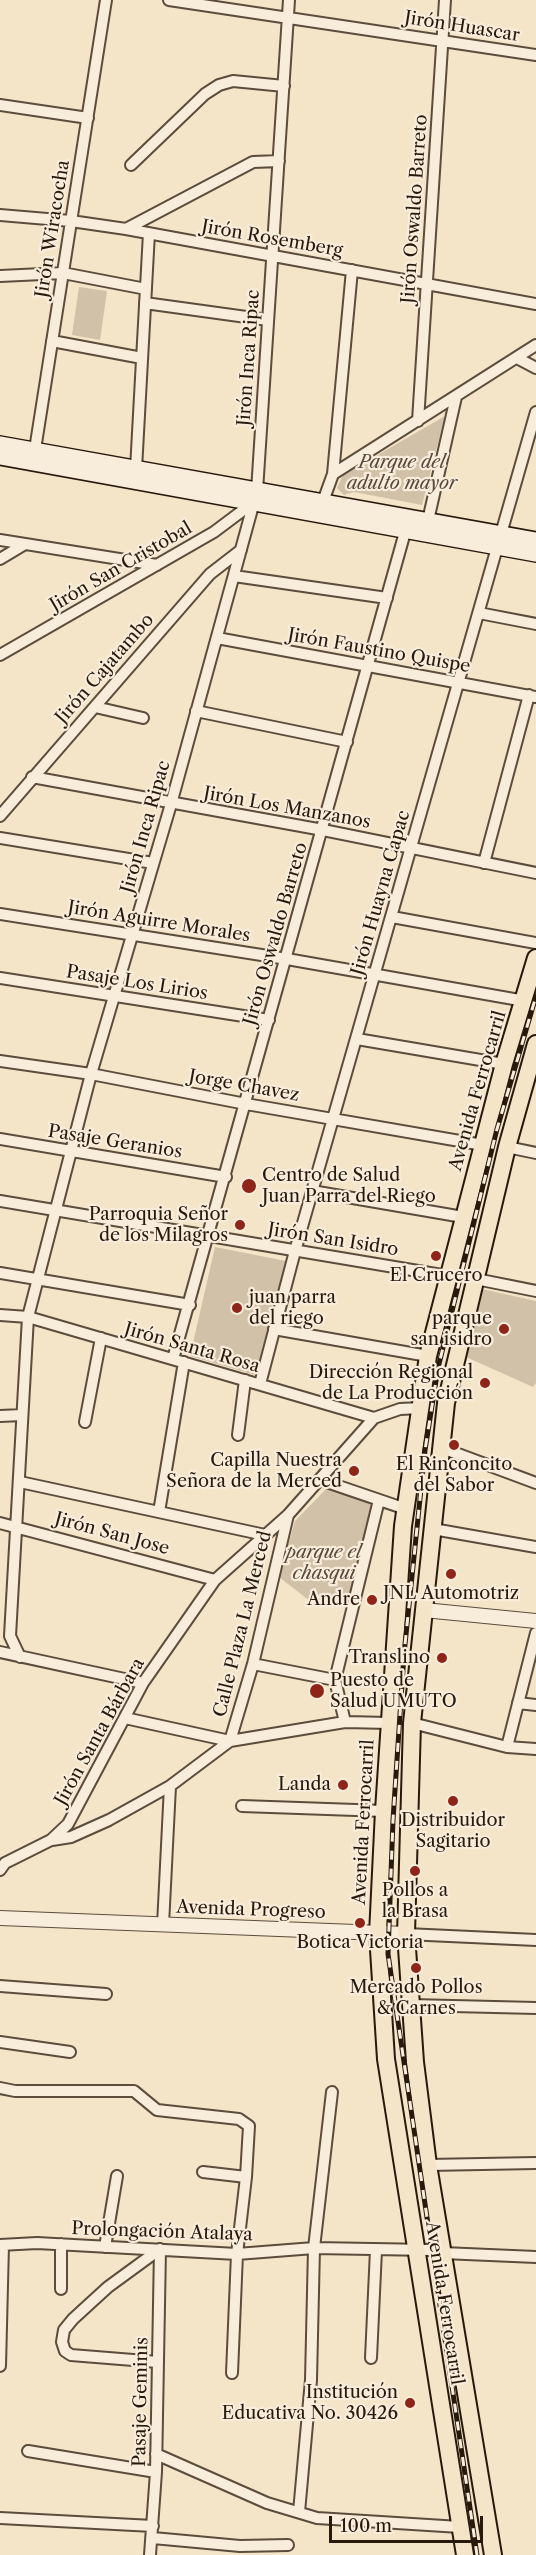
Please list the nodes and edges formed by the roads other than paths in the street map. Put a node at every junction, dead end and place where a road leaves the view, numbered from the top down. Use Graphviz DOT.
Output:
graph roads {
  1 [pos="106,0"];
  2 [pos="169,0"];
  3 [pos="290,0"];
  4 [pos="445,0"];
  5 [pos="288,18"];
  6 [pos="442,41"];
  7 [pos="536,55"];
  8 [pos="284,86"];
  9 [pos="0,105"];
  10 [pos="88,118"];
  11 [pos="279,161"];
  12 [pos="131,165"];
  13 [pos="0,215"];
  14 [pos="71,221"];
  15 [pos="126,229"];
  16 [pos="149,233"];
  17 [pos="272,256"];
  18 [pos="352,270"];
  19 [pos="63,273"];
  20 [pos="0,276"];
  21 [pos="428,283"];
  22 [pos="146,289"];
  23 [pos="145,303"];
  24 [pos="536,303"];
  25 [pos="268,320"];
  26 [pos="52,341"];
  27 [pos="536,345"];
  28 [pos="142,358"];
  29 [pos="517,358"];
  30 [pos="536,368"];
  31 [pos="456,397"];
  32 [pos="536,412"];
  33 [pos="418,421"];
  34 [pos="0,444"];
  35 [pos="0,457"];
  36 [pos="34,457"];
  37 [pos="136,469"];
  38 [pos="333,474"];
  39 [pos="255,497"];
  40 [pos="320,508"];
  41 [pos="408,524"];
  42 [pos="426,527"];
  43 [pos="0,540"];
  44 [pos="536,540"];
  45 [pos="500,542"];
  46 [pos="25,544"];
  47 [pos="242,550"];
  48 [pos="536,554"];
  49 [pos="0,560"];
  50 [pos="157,565"];
  51 [pos="234,576"];
  52 [pos="387,598"];
  53 [pos="479,614"];
  54 [pos="536,624"];
  55 [pos="217,638"];
  56 [pos="0,656"];
  57 [pos="368,666"];
  58 [pos="459,682"];
  59 [pos="532,696"];
  60 [pos="95,707"];
  61 [pos="196,711"];
  62 [pos="143,718"];
  63 [pos="347,742"];
  64 [pos="32,777"];
  65 [pos="171,804"];
  66 [pos="0,816"];
  67 [pos="323,830"];
  68 [pos="0,838"];
  69 [pos="412,849"];
  70 [pos="153,863"];
  71 [pos="484,863"];
  72 [pos="536,873"];
  73 [pos="0,914"];
  74 [pos="392,917"];
  75 [pos="133,934"];
  76 [pos="536,943"];
  77 [pos="536,958"];
  78 [pos="286,959"];
  79 [pos="375,974"];
  80 [pos="0,978"];
  81 [pos="116,996"];
  82 [pos="525,1001"];
  83 [pos="269,1020"];
  84 [pos="357,1039"];
  85 [pos="536,1044"];
  86 [pos="0,1061"];
  87 [pos="504,1064"];
  88 [pos="91,1074"];
  89 [pos="246,1104"];
  90 [pos="333,1119"];
  91 [pos="0,1139"];
  92 [pos="483,1144"];
  93 [pos="507,1147"];
  94 [pos="72,1151"];
  95 [pos="536,1153"];
  96 [pos="226,1177"];
  97 [pos="312,1191"];
  98 [pos="0,1201"];
  99 [pos="55,1210"];
  100 [pos="463,1217"];
  101 [pos="209,1237"];
  102 [pos="295,1251"];
  103 [pos="0,1273"];
  104 [pos="448,1276"];
  105 [pos="38,1279"];
  106 [pos="476,1279"];
  107 [pos="536,1291"];
  108 [pos="190,1305"];
  109 [pos="0,1315"];
  110 [pos="28,1317"];
  111 [pos="274,1329"];
  112 [pos="101,1338"];
  113 [pos="428,1356"];
  114 [pos="172,1359"];
  115 [pos="184,1362"];
  116 [pos="245,1380"];
  117 [pos="260,1384"];
  118 [pos="421,1408"];
  119 [pos="22,1415"];
  120 [pos="0,1416"];
  121 [pos="374,1418"];
  122 [pos="85,1422"];
  123 [pos="238,1435"];
  124 [pos="442,1448"];
  125 [pos="321,1480"];
  126 [pos="20,1482"];
  127 [pos="536,1483"];
  128 [pos="379,1500"];
  129 [pos="406,1509"];
  130 [pos="159,1512"];
  131 [pos="288,1515"];
  132 [pos="0,1523"];
  133 [pos="17,1526"];
  134 [pos="433,1529"];
  135 [pos="265,1535"];
  136 [pos="536,1547"];
  137 [pos="215,1580"];
  138 [pos="424,1610"];
  139 [pos="536,1621"];
  140 [pos="536,1633"];
  141 [pos="0,1652"];
  142 [pos="20,1657"];
  143 [pos="253,1664"];
  144 [pos="335,1680"];
  145 [pos="143,1683"];
  146 [pos="518,1703"];
  147 [pos="536,1705"];
  148 [pos="124,1718"];
  149 [pos="345,1722"];
  150 [pos="388,1723"];
  151 [pos="412,1723"];
  152 [pos="230,1741"];
  153 [pos="507,1747"];
  154 [pos="536,1749"];
  155 [pos="170,1786"];
  156 [pos="242,1806"];
  157 [pos="384,1811"];
  158 [pos="51,1840"];
  159 [pos="0,1870"];
  160 [pos="0,1918"];
  161 [pos="163,1925"];
  162 [pos="378,1934"];
  163 [pos="406,1934"];
  164 [pos="536,1940"];
  165 [pos="0,1986"];
  166 [pos="106,1994"];
  167 [pos="411,2005"];
  168 [pos="536,2008"];
  169 [pos="0,2042"];
  170 [pos="70,2052"];
  171 [pos="0,2088"];
  172 [pos="332,2092"];
  173 [pos="536,2163"];
  174 [pos="428,2165"];
  175 [pos="203,2172"];
  176 [pos="117,2176"];
  177 [pos="246,2177"];
  178 [pos="61,2244"];
  179 [pos="1,2245"];
  180 [pos="105,2247"];
  181 [pos="314,2248"];
  182 [pos="160,2249"];
  183 [pos="376,2250"];
  184 [pos="430,2251"];
  185 [pos="237,2254"];
  186 [pos="536,2257"];
  187 [pos="61,2289"];
  188 [pos="371,2358"];
  189 [pos="158,2362"];
  190 [pos="0,2366"];
  191 [pos="232,2373"];
  192 [pos="28,2451"];
  193 [pos="156,2454"];
  194 [pos="156,2472"];
  195 [pos="299,2512"];
  196 [pos="0,2518"];
  197 [pos="153,2526"];
  198 [pos="460,2527"];
  199 [pos="153,2538"];
  200 [pos="288,2545"];
  201 [pos="150,2555"];
  202 [pos="465,2555"];
  203 [pos="493,2555"];
  1 -- 10 [label="street, Jirón Wiracocha"];
  2 -- 5 [label="street, Jirón Huascar"];
  3 -- 5 [label="street, Jirón Inca Ripac"];
  4 -- 6 [label="street, Jirón Oswaldo Barreto"];
  5 -- 6 [label="street, Jirón Huascar"];
  5 -- 8 [label="street, Jirón Inca Ripac"];
  6 -- 7 [label="street, Jirón Huascar"];
  6 -- 21 [label="street, Jirón Oswaldo Barreto"];
  8 -- 11 [label="street, Jirón Inca Ripac"];
  8 -- 12 [label="street"];
  9 -- 10 [label="street"];
  10 -- 14 [label="street, Jirón Wiracocha"];
  11 -- 15 [label="street"];
  11 -- 17 [label="street, Jirón Inca Ripac"];
  13 -- 14 [label="street, Jirón Rosemberg"];
  14 -- 15 [label="street, Jirón Rosemberg"];
  14 -- 19 [label="street, Jirón Wiracocha"];
  15 -- 16 [label="street, Jirón Rosemberg"];
  16 -- 17 [label="street, Jirón Rosemberg"];
  16 -- 22 [label="street"];
  17 -- 18 [label="street, Jirón Rosemberg"];
  17 -- 25 [label="street, Jirón Inca Ripac"];
  18 -- 21 [label="street, Jirón Rosemberg"];
  18 -- 38 [label="street"];
  19 -- 20 [label="street"];
  19 -- 22 [label="street"];
  19 -- 26 [label="street, Jirón Wiracocha"];
  21 -- 24 [label="street, Jirón Rosemberg"];
  21 -- 33 [label="street, Jirón Oswaldo Barreto"];
  22 -- 23 [label="street"];
  23 -- 25 [label="street"];
  23 -- 28 [label="street"];
  25 -- 39 [label="street, Jirón Inca Ripac"];
  26 -- 28 [label="street"];
  26 -- 36 [label="street, Jirón Wiracocha"];
  27 -- 29 [label="street"];
  28 -- 37 [label="street"];
  29 -- 30 [label="street"];
  29 -- 31 [label="street"];
  31 -- 33 [label="street"];
  31 -- 42 [label="street"];
  32 -- 45 [label="street, Jirón Huayna Capac"];
  33 -- 38 [label="street"];
  34 -- 36 [label="main road"];
  35 -- 36 [label="main road"];
  36 -- 37 [label="main road"];
  36 -- 39 [label="main road"];
  37 -- 39 [label="main road"];
  38 -- 40 [label="street"];
  39 -- 40 [label="main road"];
  39 -- 47 [label="street, Jirón Inca Ripac"];
  39 -- 50 [label="street, Jirón San Cristobal"];
  40 -- 41 [label="main road"];
  41 -- 42 [label="main road"];
  41 -- 52 [label="street, Jirón Oswaldo Barreto"];
  42 -- 45 [label="main road"];
  43 -- 46 [label="street"];
  44 -- 45 [label="main road"];
  45 -- 48 [label="main road"];
  45 -- 53 [label="street, Jirón Huayna Capac"];
  46 -- 49 [label="street"];
  46 -- 50 [label="street"];
  47 -- 51 [label="street, Jirón Inca Ripac"];
  47 -- 60 [label="street, Jirón Cajatambo"];
  50 -- 56 [label="street, Jirón San Cristobal"];
  51 -- 52 [label="street"];
  51 -- 55 [label="street, Jirón Inca Ripac"];
  52 -- 57 [label="street, Jirón Oswaldo Barreto"];
  53 -- 54 [label="street"];
  53 -- 58 [label="street, Jirón Huayna Capac"];
  55 -- 57 [label="street, Jirón Faustino Quispe"];
  55 -- 61 [label="street, Jirón Inca Ripac"];
  57 -- 58 [label="street, Jirón Faustino Quispe"];
  57 -- 63 [label="street, Jirón Oswaldo Barreto"];
  58 -- 59 [label="street, Jirón Faustino Quispe"];
  58 -- 69 [label="street, Jirón Huayna Capac"];
  59 -- 71 [label="street"];
  60 -- 62 [label="street"];
  60 -- 64 [label="street, Jirón Cajatambo"];
  61 -- 63 [label="street"];
  61 -- 65 [label="street, Jirón Inca Ripac"];
  63 -- 67 [label="street, Jirón Oswaldo Barreto"];
  64 -- 65 [label="street, Jirón Los Manzanos"];
  64 -- 66 [label="street, Jirón Cajatambo"];
  65 -- 67 [label="street, Jirón Los Manzanos"];
  65 -- 70 [label="street, Jirón Inca Ripac"];
  67 -- 69 [label="street, Jirón Los Manzanos"];
  67 -- 78 [label="street, Jirón Oswaldo Barreto"];
  68 -- 70 [label="street"];
  69 -- 71 [label="street, Jirón Los Manzanos"];
  69 -- 74 [label="street, Jirón Huayna Capac"];
  70 -- 75 [label="street, Jirón Inca Ripac"];
  71 -- 72 [label="street, Jirón Los Manzanos"];
  73 -- 75 [label="street, Jirón Aguirre Morales"];
  74 -- 76 [label="street"];
  74 -- 79 [label="street, Jirón Huayna Capac"];
  75 -- 78 [label="street, Jirón Aguirre Morales"];
  75 -- 81 [label="street, Jirón Inca Ripac"];
  77 -- 82 [label="main road, Avenida Ferrocarril"];
  78 -- 79 [label="street, Jirón Aguirre Morales"];
  78 -- 83 [label="street, Jirón Oswaldo Barreto"];
  79 -- 82 [label="street, Jirón Aguirre Morales"];
  79 -- 84 [label="street, Jirón Huayna Capac"];
  80 -- 81 [label="street, Pasaje Los Lirios"];
  81 -- 83 [label="street, Pasaje Los Lirios"];
  81 -- 88 [label="street, Jirón Inca Ripac"];
  82 -- 87 [label="main road, Avenida Ferrocarril"];
  83 -- 89 [label="street, Jirón Oswaldo Barreto"];
  84 -- 87 [label="street"];
  84 -- 90 [label="street, Jirón Huayna Capac"];
  85 -- 93 [label="main road, Avenida Ferrocarril"];
  86 -- 88 [label="street, Jorge Chavez"];
  87 -- 92 [label="main road, Avenida Ferrocarril"];
  88 -- 89 [label="street, Jorge Chavez"];
  88 -- 94 [label="street, Jirón Inca Ripac"];
  89 -- 90 [label="street, Jorge Chavez"];
  89 -- 96 [label="street, Jirón Oswaldo Barreto"];
  90 -- 92 [label="street, Jorge Chavez"];
  90 -- 97 [label="street, Jirón Huayna Capac"];
  91 -- 94 [label="street, Pasaje Geranios"];
  92 -- 100 [label="main road, Avenida Ferrocarril"];
  93 -- 95 [label="street"];
  93 -- 106 [label="main road, Avenida Ferrocarril"];
  94 -- 96 [label="street, Pasaje Geranios"];
  94 -- 99 [label="street, Jirón Inca Ripac"];
  96 -- 101 [label="street, Jirón Oswaldo Barreto"];
  97 -- 100 [label="street"];
  97 -- 102 [label="street, Jirón Huayna Capac"];
  98 -- 99 [label="street, Jirón San Isidro"];
  99 -- 101 [label="street, Jirón San Isidro"];
  99 -- 105 [label="street, Jirón Inca Ripac"];
  100 -- 104 [label="main road, Avenida Ferrocarril"];
  101 -- 102 [label="street, Jirón San Isidro"];
  101 -- 108 [label="street, Jirón Oswaldo Barreto"];
  102 -- 104 [label="street, Jirón San Isidro"];
  102 -- 111 [label="street, Jirón Huayna Capac"];
  103 -- 105 [label="street"];
  104 -- 113 [label="main road, Avenida Ferrocarril"];
  105 -- 108 [label="street"];
  105 -- 110 [label="street, Jirón Inca Ripac"];
  106 -- 107 [label="street"];
  106 -- 124 [label="main road, Avenida Ferrocarril"];
  108 -- 114 [label="street, Jirón Oswaldo Barreto"];
  109 -- 110 [label="street, Jirón Santa Rosa"];
  110 -- 112 [label="street, Jirón Santa Rosa"];
  110 -- 119 [label="street, Jirón Inca Ripac"];
  111 -- 113 [label="street"];
  111 -- 117 [label="street, Jirón Huayna Capac"];
  112 -- 114 [label="street, Jirón Santa Rosa"];
  112 -- 122 [label="street"];
  113 -- 118 [label="main road, Avenida Ferrocarril"];
  114 -- 115 [label="street, Jirón Santa Rosa"];
  115 -- 116 [label="street, Jirón Santa Rosa"];
  115 -- 130 [label="street"];
  116 -- 117 [label="street, Jirón Santa Rosa"];
  116 -- 123 [label="street"];
  117 -- 121 [label="street, Jirón Santa Rosa"];
  118 -- 121 [label="street"];
  118 -- 129 [label="main road, Avenida Ferrocarril"];
  119 -- 120 [label="street"];
  119 -- 126 [label="street, Jirón Inca Ripac"];
  121 -- 125 [label="street, Jirón Santa Bárbara"];
  124 -- 127 [label="street"];
  124 -- 134 [label="main road, Avenida Ferrocarril"];
  125 -- 128 [label="street"];
  125 -- 131 [label="street, Jirón Santa Bárbara"];
  126 -- 130 [label="street"];
  126 -- 133 [label="street, Jirón Inca Ripac"];
  128 -- 129 [label="street"];
  128 -- 144 [label="street"];
  129 -- 150 [label="main road, Avenida Ferrocarril"];
  130 -- 135 [label="street"];
  131 -- 135 [label="street, Jirón Santa Bárbara"];
  131 -- 143 [label="street, Calle Plaza La Merced"];
  132 -- 133 [label="street, Jirón San Jose"];
  133 -- 137 [label="street, Jirón San Jose"];
  133 -- 142 [label="street, Jirón Inca Ripac"];
  134 -- 136 [label="street"];
  134 -- 138 [label="main road, Avenida Ferrocarril"];
  135 -- 137 [label="street, Jirón Santa Bárbara"];
  137 -- 145 [label="street, Jirón Santa Bárbara"];
  138 -- 139 [label="street"];
  138 -- 151 [label="main road, Avenida Ferrocarril"];
  140 -- 146 [label="street"];
  141 -- 142 [label="street"];
  142 -- 145 [label="street"];
  143 -- 144 [label="street"];
  143 -- 152 [label="street, Calle Plaza La Merced"];
  144 -- 149 [label="street"];
  145 -- 148 [label="street, Jirón Santa Bárbara"];
  146 -- 147 [label="street"];
  146 -- 153 [label="street"];
  148 -- 152 [label="street"];
  148 -- 158 [label="street, Jirón Santa Bárbara"];
  149 -- 150 [label="street"];
  149 -- 152 [label="street"];
  150 -- 157 [label="main road, Avenida Ferrocarril"];
  151 -- 153 [label="street"];
  151 -- 163 [label="main road, Avenida Ferrocarril"];
  152 -- 155 [label="street"];
  153 -- 154 [label="street"];
  155 -- 158 [label="street"];
  155 -- 161 [label="street"];
  156 -- 157 [label="street"];
  157 -- 162 [label="main road, Avenida Ferrocarril"];
  158 -- 159 [label="street, Jirón Santa Bárbara"];
  160 -- 161 [label="street, Avenida Progreso"];
  161 -- 162 [label="street, Avenida Progreso"];
  162 -- 163 [label="street, Avenida Progreso"];
  162 -- 184 [label="main road, Avenida Ferrocarril"];
  163 -- 164 [label="street, Avenida Progreso"];
  163 -- 167 [label="main road, Avenida Ferrocarril"];
  165 -- 166 [label="street"];
  167 -- 168 [label="street"];
  167 -- 174 [label="main road, Avenida Ferrocarril"];
  169 -- 170 [label="street"];
  171 -- 177 [label="street"];
  172 -- 181 [label="street"];
  173 -- 174 [label="street"];
  174 -- 184 [label="main road, Avenida Ferrocarril"];
  175 -- 177 [label="street"];
  176 -- 180 [label="street"];
  177 -- 185 [label="street"];
  178 -- 179 [label="street, Prolongación Atalaya"];
  178 -- 180 [label="street, Prolongación Atalaya"];
  178 -- 187 [label="street"];
  179 -- 190 [label="street"];
  180 -- 182 [label="street, Prolongación Atalaya"];
  181 -- 183 [label="street, Prolongación Atalaya"];
  181 -- 185 [label="street, Prolongación Atalaya"];
  181 -- 195 [label="street"];
  182 -- 185 [label="street, Prolongación Atalaya"];
  182 -- 189 [label="street, Pasaje Geminis"];
  182 -- 189 [label="street"];
  183 -- 184 [label="street, Prolongación Atalaya"];
  183 -- 188 [label="street"];
  184 -- 186 [label="street, Prolongación Atalaya"];
  184 -- 198 [label="main road, Avenida Ferrocarril"];
  184 -- 203 [label="main road, Avenida Ferrocarril"];
  185 -- 191 [label="street"];
  189 -- 193 [label="street, Pasaje Geminis"];
  192 -- 194 [label="street"];
  193 -- 194 [label="street, Pasaje Geminis"];
  193 -- 195 [label="street"];
  194 -- 197 [label="street, Pasaje Geminis"];
  195 -- 198 [label="street"];
  196 -- 197 [label="street"];
  197 -- 199 [label="street, Pasaje Geminis"];
  198 -- 202 [label="main road, Avenida Ferrocarril"];
  199 -- 200 [label="street"];
  199 -- 201 [label="street, Pasaje Geminis"];
}
